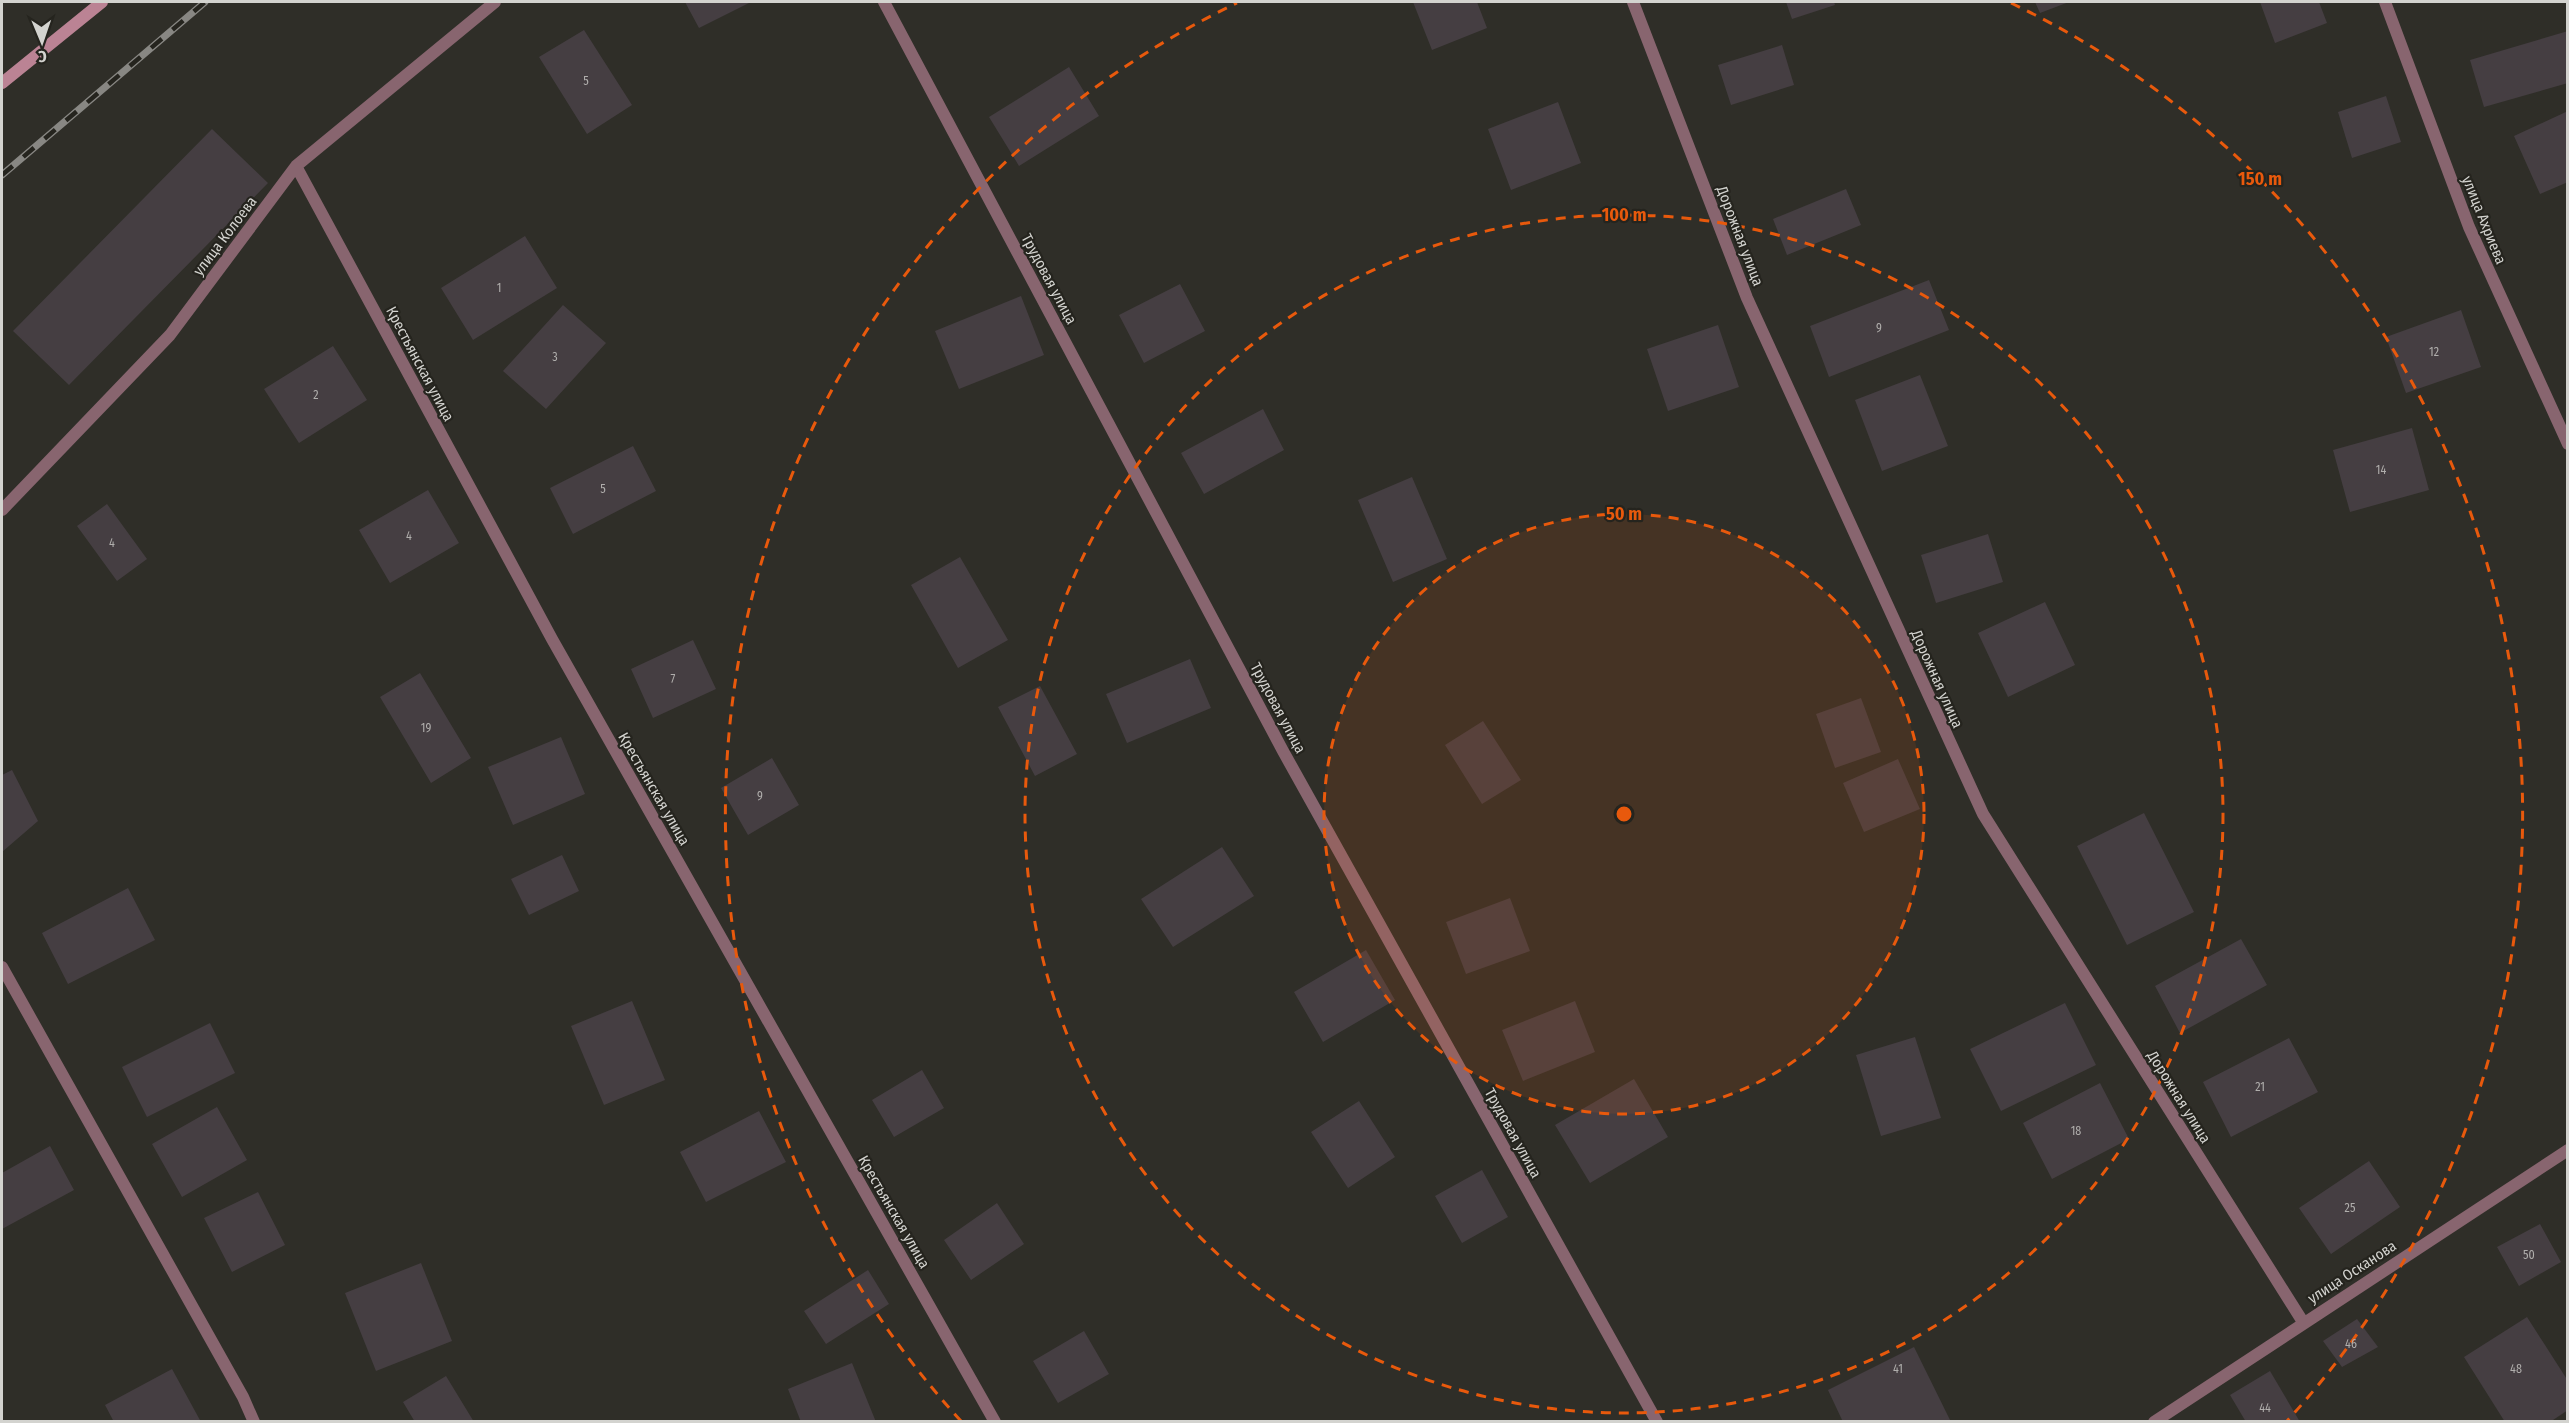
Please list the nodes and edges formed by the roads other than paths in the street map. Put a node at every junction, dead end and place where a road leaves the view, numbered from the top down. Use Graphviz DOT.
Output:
graph roads {
  1 [pos="102,2"];
  2 [pos="495,2"];
  3 [pos="884,2"];
  4 [pos="1634,2"];
  5 [pos="2385,2"];
  6 [pos="2,83"];
  7 [pos="296,166"];
  8 [pos="2568,444"];
  9 [pos="2,510"];
  10 [pos="2,967"];
  11 [pos="2568,1150"];
  12 [pos="2303,1322"];
  13 [pos="254,1422"];
  14 [pos="995,1422"];
  15 [pos="1657,1422"];
  16 [pos="2154,1422"];
  1 -- 6 [label="street"];
  2 -- 7 [label="street, улица Колоева"];
  3 -- 15 [label="street, Трудовая улица"];
  4 -- 12 [label="street, Дорожная улица"];
  5 -- 8 [label="street, улица Ахриева"];
  7 -- 9 [label="street, улица Колоева"];
  7 -- 14 [label="street, Крестьянская улица"];
  10 -- 13 [label="street"];
  11 -- 12 [label="street, улица Осканова"];
  12 -- 16 [label="street, улица Осканова"];
}
